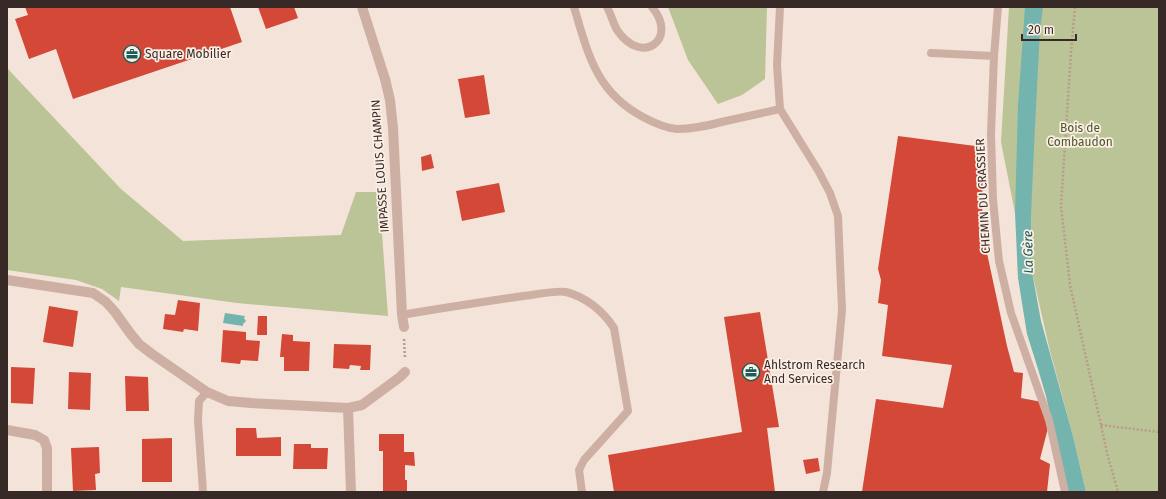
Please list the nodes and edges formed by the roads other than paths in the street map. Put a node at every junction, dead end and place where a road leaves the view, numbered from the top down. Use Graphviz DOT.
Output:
graph roads {
  1 [pos="362,7"];
  2 [pos="574,7"];
  3 [pos="607,7"];
  4 [pos="652,7"];
  5 [pos="780,7"];
  6 [pos="998,7"];
  7 [pos="931,53"];
  8 [pos="994,56"];
  9 [pos="780,109"];
  10 [pos="7,280"];
  11 [pos="402,315"];
  12 [pos="404,327"];
  13 [pos="405,372"];
  14 [pos="206,392"];
  15 [pos="348,408"];
  16 [pos="7,430"];
  17 [pos="47,492"];
  18 [pos="203,492"];
  19 [pos="350,492"];
  20 [pos="582,492"];
  21 [pos="824,492"];
  22 [pos="1065,492"];
  1 -- 11 [label="street, IMPASSE LOUIS CHAMPIN"];
  2 -- 9 [label="lane"];
  3 -- 4 [label="lane"];
  5 -- 9 [label="lane"];
  6 -- 8 [label="lane, CHEMIN DU CRASSIER"];
  7 -- 8 [label="lane"];
  8 -- 22 [label="lane, CHEMIN DU CRASSIER"];
  9 -- 21 [label="lane"];
  10 -- 14 [label="street"];
  11 -- 12 [label="street, IMPASSE LOUIS CHAMPIN"];
  11 -- 20 [label="lane"];
  13 -- 15 [label="street"];
  14 -- 15 [label="street"];
  14 -- 18 [label="lane"];
  15 -- 19 [label="street"];
  16 -- 17 [label="street"];
}
